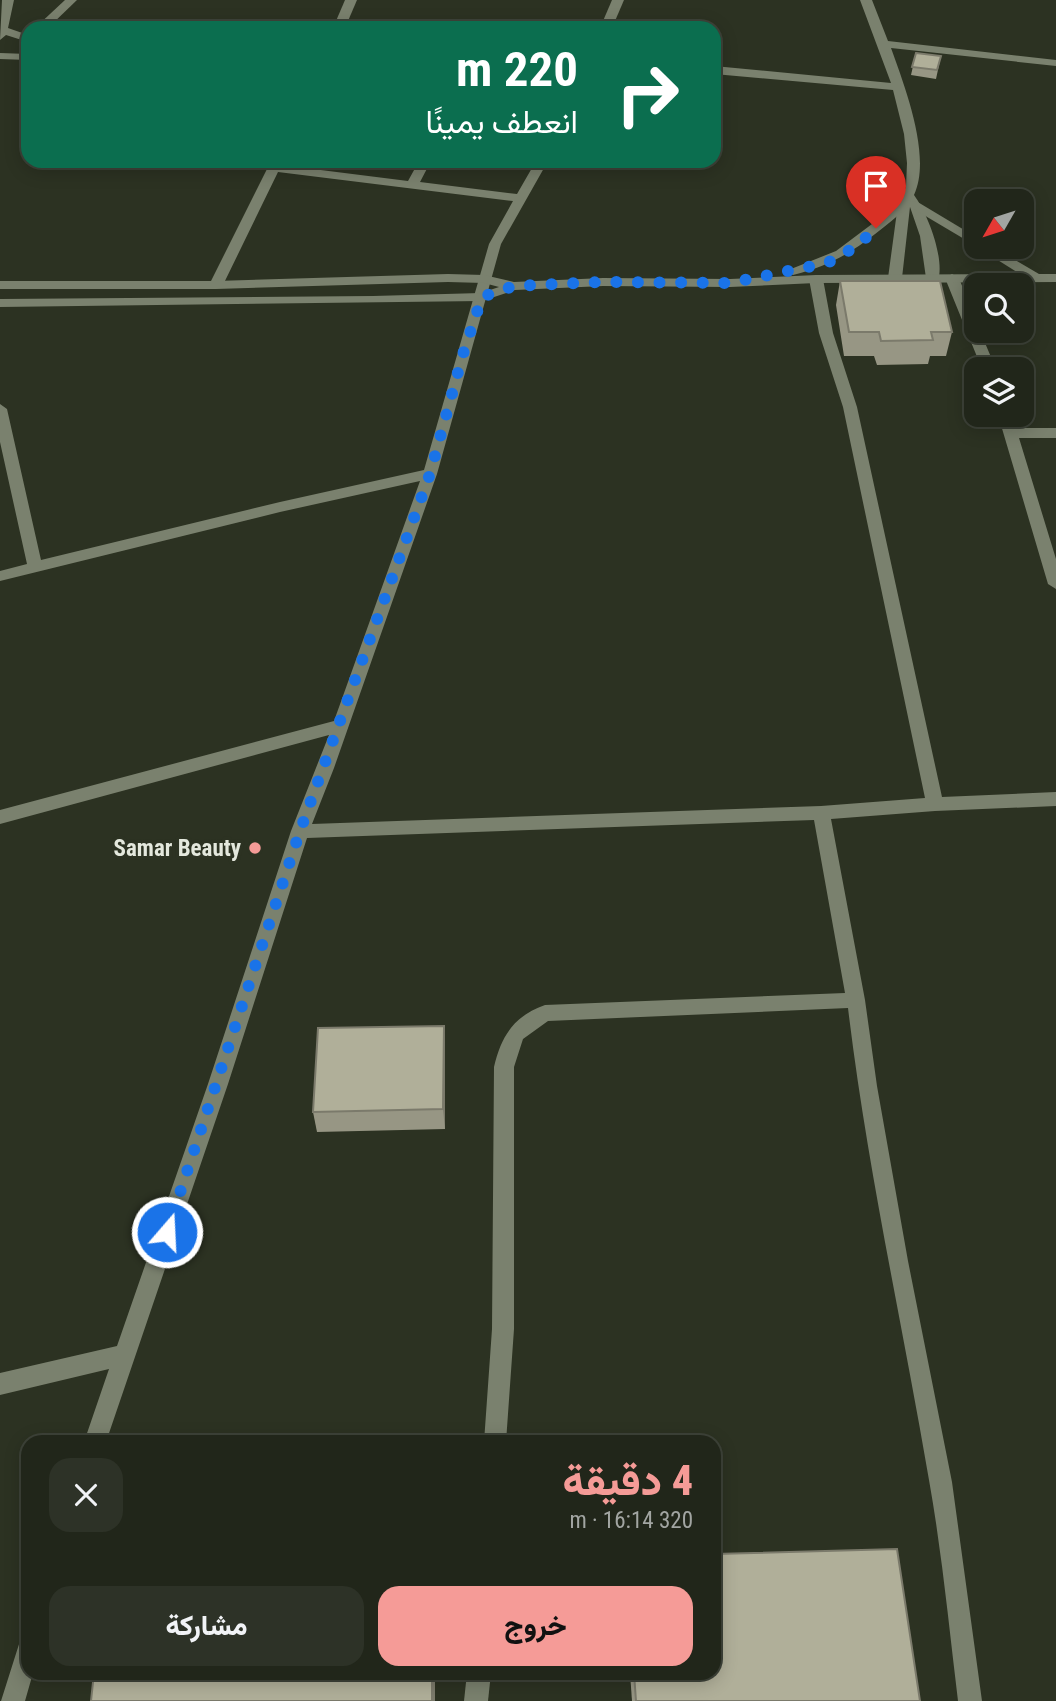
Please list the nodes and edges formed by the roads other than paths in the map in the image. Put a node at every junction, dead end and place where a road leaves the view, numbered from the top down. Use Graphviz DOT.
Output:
graph roads {
  1 [pos="8,0"];
  2 [pos="71,0"];
  3 [pos="351,0"];
  4 [pos="618,0"];
  5 [pos="866,0"];
  6 [pos="48,21"];
  7 [pos="342,21"];
  8 [pos="609,21"];
  9 [pos="1,33"];
  10 [pos="21,37"];
  11 [pos="882,44"];
  12 [pos="0,56"];
  13 [pos="21,57"];
  14 [pos="1056,62"];
  15 [pos="721,71"];
  16 [pos="897,87"];
  17 [pos="273,168"];
  18 [pos="301,168"];
  19 [pos="421,168"];
  20 [pos="538,168"];
  21 [pos="412,185"];
  22 [pos="522,198"];
  23 [pos="910,202"];
  24 [pos="964,235"];
  25 [pos="1004,259"];
  26 [pos="895,278"];
  27 [pos="933,278"];
  28 [pos="952,278"];
  29 [pos="1036,278"];
  30 [pos="1056,278"];
  31 [pos="484,279"];
  32 [pos="816,279"];
  33 [pos="730,283"];
  34 [pos="0,285"];
  35 [pos="216,285"];
  36 [pos="514,286"];
  37 [pos="482,297"];
  38 [pos="0,303"];
  39 [pos="984,357"];
  40 [pos="0,409"];
  41 [pos="1010,427"];
  42 [pos="1012,433"];
  43 [pos="1056,433"];
  44 [pos="430,474"];
  45 [pos="35,567"];
  46 [pos="0,576"];
  47 [pos="1056,584"];
  48 [pos="340,726"];
  49 [pos="1056,799"];
  50 [pos="934,804"];
  51 [pos="821,813"];
  52 [pos="0,817"];
  53 [pos="300,831"];
  54 [pos="856,1000"];
  55 [pos="125,1355"];
  56 [pos="0,1384"];
  57 [pos="97,1435"];
  58 [pos="495,1435"];
  59 [pos="21,1673"];
  60 [pos="478,1680"];
  61 [pos="13,1701"];
  62 [pos="477,1701"];
  63 [pos="970,1701"];
  1 -- 9 [label="street"];
  2 -- 6 [label="street"];
  3 -- 7 [label="street"];
  4 -- 8 [label="street"];
  5 -- 11 [label="street"];
  9 -- 10 [label="street"];
  11 -- 14 [label="street"];
  11 -- 16 [label="street"];
  12 -- 13 [label="street"];
  15 -- 16 [label="street"];
  16 -- 23 [label="street"];
  17 -- 35 [label="street"];
  18 -- 21 [label="street"];
  19 -- 21 [label="street"];
  20 -- 22 [label="street"];
  21 -- 22 [label="street"];
  22 -- 31 [label="street"];
  23 -- 24 [label="street"];
  23 -- 26 [label="street"];
  23 -- 27 [label="street"];
  23 -- 33 [label="street"];
  25 -- 29 [label="street"];
  26 -- 27 [label="street"];
  26 -- 32 [label="street"];
  27 -- 28 [label="street"];
  28 -- 29 [label="street"];
  28 -- 39 [label="street"];
  29 -- 30 [label="street"];
  31 -- 35 [label="street"];
  31 -- 36 [label="street"];
  31 -- 37 [label="street"];
  32 -- 33 [label="street"];
  32 -- 50 [label="street"];
  33 -- 36 [label="street"];
  34 -- 35 [label="street"];
  36 -- 37 [label="street"];
  37 -- 38 [label="street"];
  37 -- 44 [label="street"];
  40 -- 45 [label="street"];
  41 -- 42 [label="street"];
  42 -- 43 [label="street"];
  42 -- 47 [label="street"];
  44 -- 45 [label="street"];
  44 -- 48 [label="street"];
  45 -- 46 [label="street"];
  48 -- 52 [label="street"];
  48 -- 53 [label="street"];
  49 -- 50 [label="street"];
  50 -- 51 [label="street"];
  51 -- 53 [label="street"];
  51 -- 54 [label="street"];
  53 -- 55 [label="street"];
  54 -- 58 [label="street"];
  54 -- 63 [label="street"];
  55 -- 56 [label="street"];
  55 -- 57 [label="street"];
  59 -- 61 [label="street"];
  60 -- 62 [label="street"];
}
